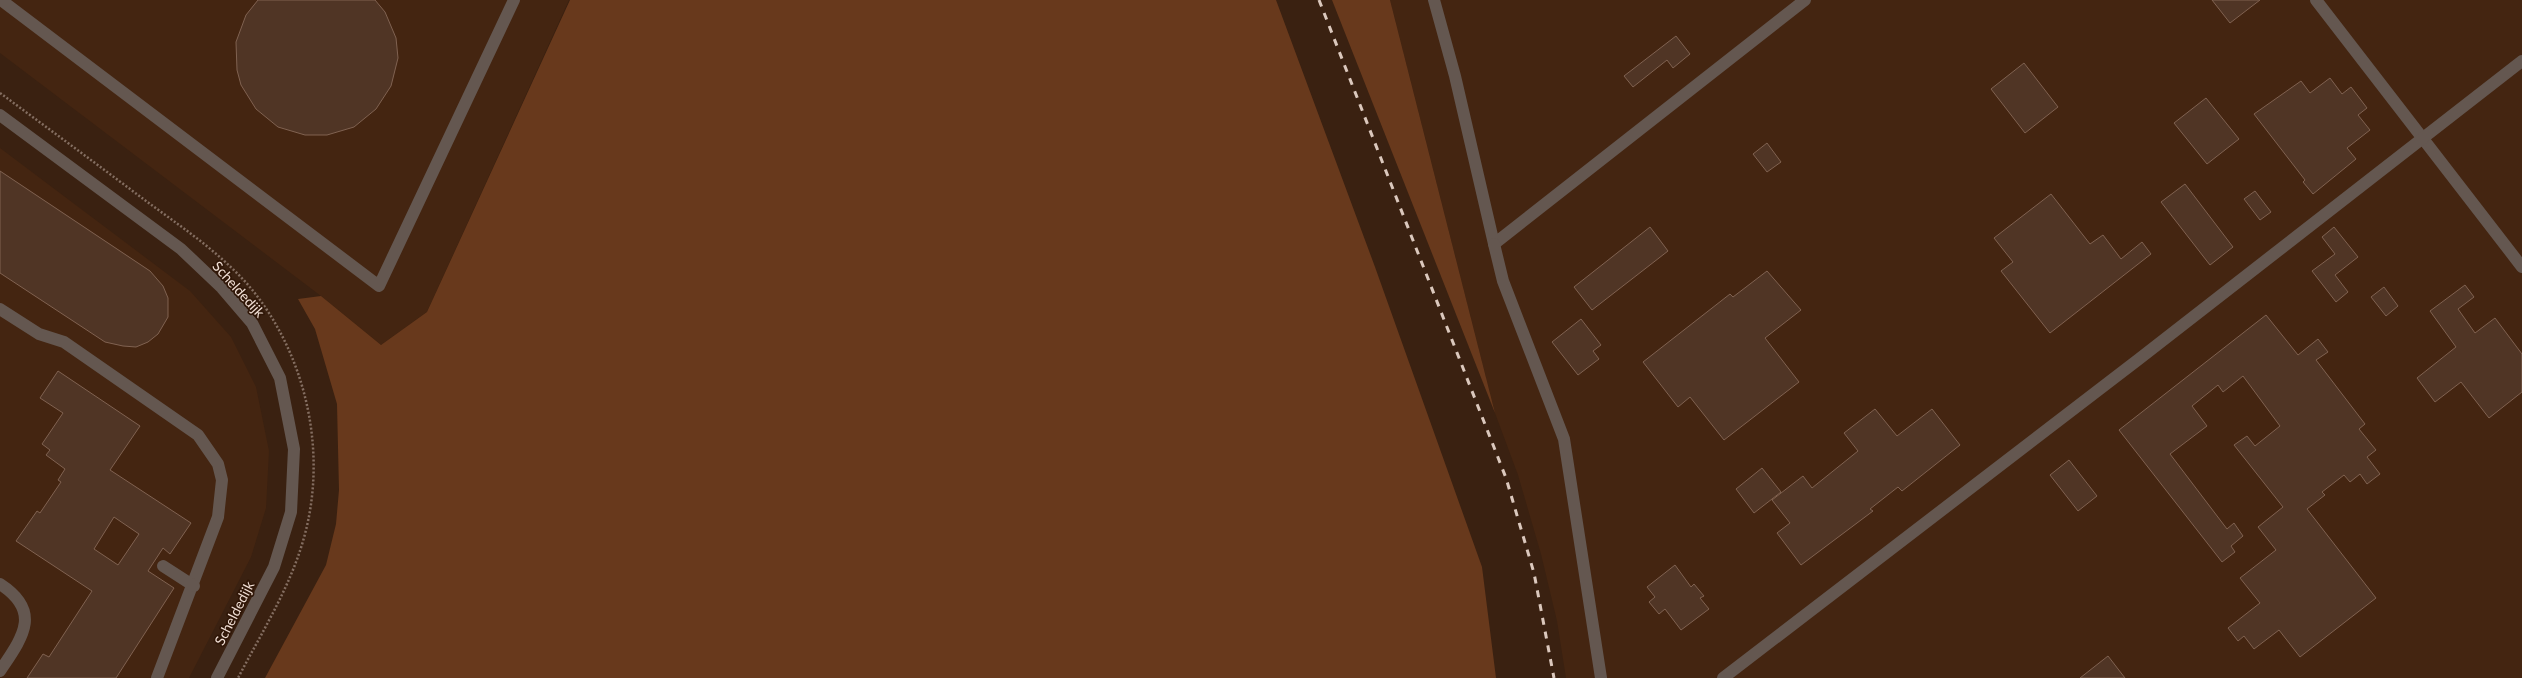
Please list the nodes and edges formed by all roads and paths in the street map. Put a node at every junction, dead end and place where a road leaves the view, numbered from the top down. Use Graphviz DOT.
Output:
graph roads {
  1 [pos="1,0"];
  2 [pos="514,0"];
  3 [pos="1434,0"];
  4 [pos="1805,0"];
  5 [pos="2316,0"];
  6 [pos="2522,61"];
  7 [pos="0,93"];
  8 [pos="0,115"];
  9 [pos="2422,140"];
  10 [pos="1494,244"];
  11 [pos="2522,268"];
  12 [pos="0,308"];
  13 [pos="163,566"];
  14 [pos="0,584"];
  15 [pos="194,586"];
  16 [pos="0,671"];
  17 [pos="157,678"];
  18 [pos="217,678"];
  19 [pos="238,678"];
  20 [pos="1602,678"];
  21 [pos="1723,678"];
  1 -- 2 [label="street"];
  3 -- 10 [label="street"];
  4 -- 10 [label="street"];
  5 -- 9 [label="street"];
  6 -- 9 [label="street"];
  7 -- 19 [label="path"];
  8 -- 18 [label="street, Scheldedijk"];
  9 -- 11 [label="street"];
  9 -- 21 [label="street"];
  10 -- 20 [label="street"];
  12 -- 15 [label="street"];
  13 -- 15 [label="street"];
  14 -- 16 [label="street"];
  15 -- 17 [label="street"];
}
